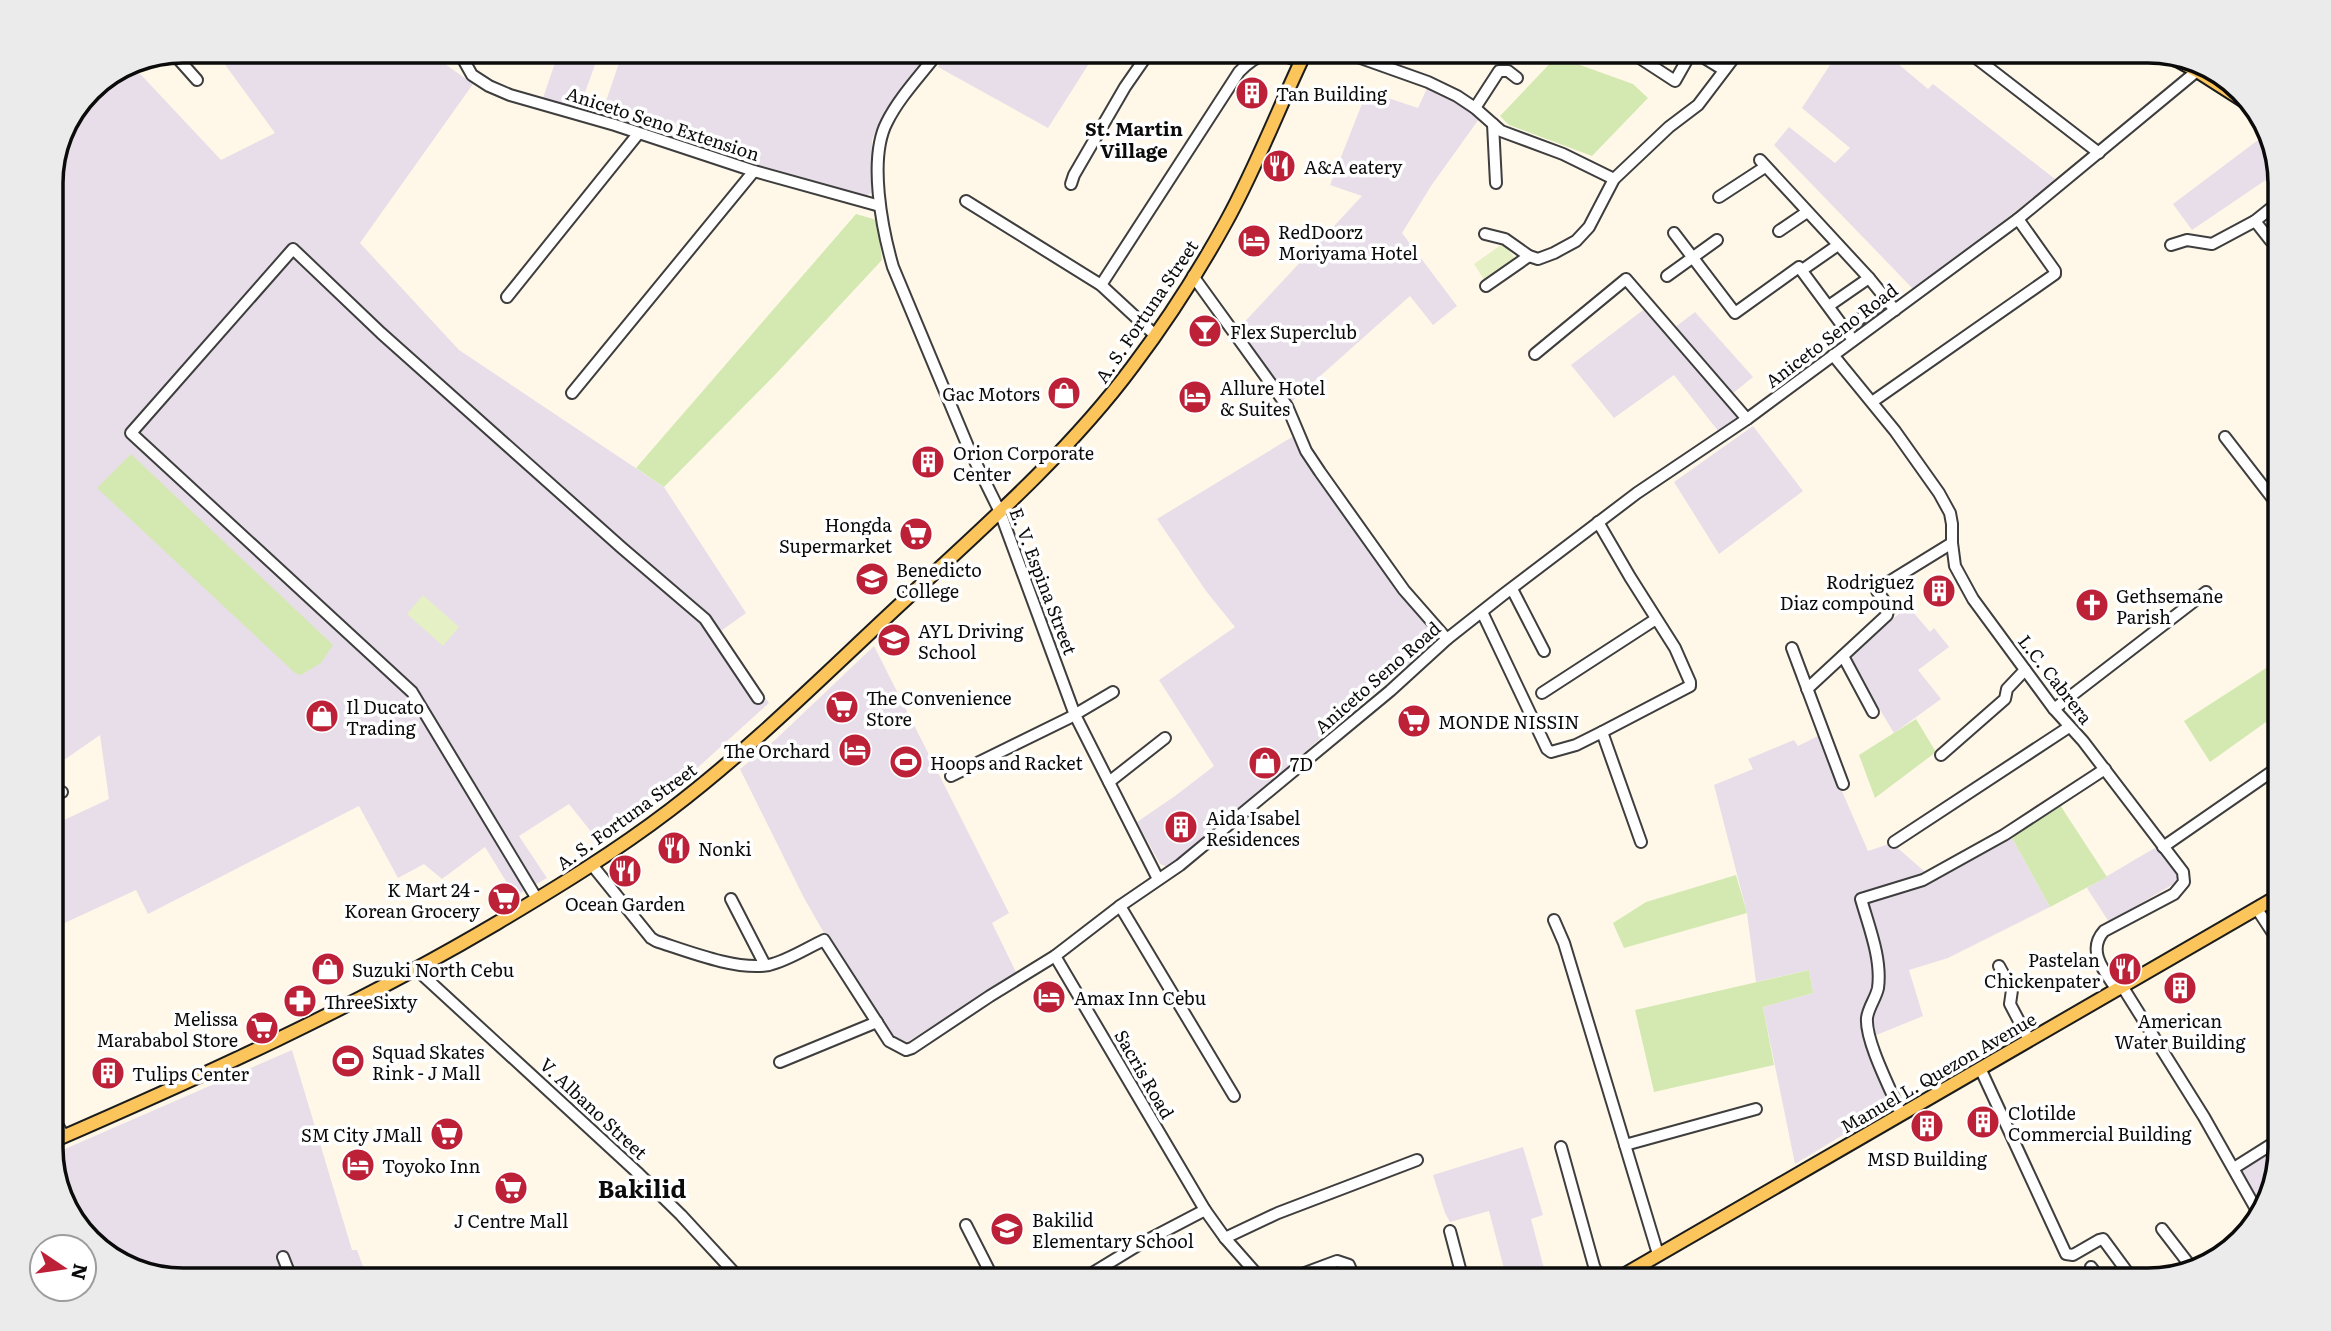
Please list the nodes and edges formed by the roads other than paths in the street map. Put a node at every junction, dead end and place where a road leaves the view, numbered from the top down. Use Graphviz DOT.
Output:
graph roads {
  1 [pos="182,63"];
  2 [pos="465,63"];
  3 [pos="930,63"];
  4 [pos="1142,63"];
  5 [pos="1249,63"];
  6 [pos="1300,63"];
  7 [pos="1375,63"];
  8 [pos="1647,63"];
  9 [pos="1685,63"];
  10 [pos="1711,63"];
  11 [pos="1730,63"];
  12 [pos="1983,63"];
  13 [pos="1724,71"];
  14 [pos="2195,73"];
  15 [pos="1517,78"];
  16 [pos="197,80"];
  17 [pos="1475,108"];
  18 [pos="1493,124"];
  19 [pos="638,134"];
  20 [pos="2099,153"];
  21 [pos="754,171"];
  22 [pos="1614,179"];
  23 [pos="1496,183"];
  24 [pos="1071,184"];
  25 [pos="1719,197"];
  26 [pos="966,201"];
  27 [pos="880,206"];
  28 [pos="2268,211"];
  29 [pos="1807,212"];
  30 [pos="2018,219"];
  31 [pos="2255,221"];
  32 [pos="1779,231"];
  33 [pos="1674,233"];
  34 [pos="1485,234"];
  35 [pos="2268,237"];
  36 [pos="1717,240"];
  37 [pos="1838,244"];
  38 [pos="2171,245"];
  39 [pos="1530,256"];
  40 [pos="1693,257"];
  41 [pos="1805,268"];
  42 [pos="1193,276"];
  43 [pos="1667,276"];
  44 [pos="1869,278"];
  45 [pos="1101,285"];
  46 [pos="1486,286"];
  47 [pos="507,297"];
  48 [pos="1886,300"];
  49 [pos="1830,305"];
  50 [pos="1895,310"];
  51 [pos="1846,329"];
  52 [pos="1155,335"];
  53 [pos="1853,340"];
  54 [pos="1535,354"];
  55 [pos="1833,355"];
  56 [pos="572,393"];
  57 [pos="1872,402"];
  58 [pos="1747,419"];
  59 [pos="2225,437"];
  60 [pos="2268,493"];
  61 [pos="1000,512"];
  62 [pos="1598,522"];
  63 [pos="1952,543"];
  64 [pos="1512,589"];
  65 [pos="2206,592"];
  66 [pos="1482,612"];
  67 [pos="1656,619"];
  68 [pos="1447,639"];
  69 [pos="1792,648"];
  70 [pos="1544,651"];
  71 [pos="1843,656"];
  72 [pos="2025,670"];
  73 [pos="1807,689"];
  74 [pos="1113,692"];
  75 [pos="1542,693"];
  76 [pos="758,698"];
  77 [pos="2053,709"];
  78 [pos="1873,712"];
  79 [pos="1075,715"];
  80 [pos="2069,727"];
  81 [pos="1602,732"];
  82 [pos="1165,738"];
  83 [pos="1941,755"];
  84 [pos="2105,769"];
  85 [pos="2268,774"];
  86 [pos="951,776"];
  87 [pos="1109,782"];
  88 [pos="1843,784"];
  89 [pos="1641,842"];
  90 [pos="1894,842"];
  91 [pos="2163,848"];
  92 [pos="592,865"];
  93 [pos="1158,879"];
  94 [pos="731,898"];
  95 [pos="537,899"];
  96 [pos="2268,902"];
  97 [pos="1120,906"];
  98 [pos="2257,909"];
  99 [pos="1554,920"];
  100 [pos="2268,926"];
  101 [pos="1055,956"];
  102 [pos="765,965"];
  103 [pos="1999,966"];
  104 [pos="416,969"];
  105 [pos="2120,988"];
  106 [pos="877,1022"];
  107 [pos="2029,1040"];
  108 [pos="780,1062"];
  109 [pos="1980,1068"];
  110 [pos="1234,1096"];
  111 [pos="1756,1109"];
  112 [pos="1901,1114"];
  113 [pos="64,1136"];
  114 [pos="1625,1145"];
  115 [pos="1561,1147"];
  116 [pos="2268,1147"];
  117 [pos="1418,1160"];
  118 [pos="2234,1168"];
  119 [pos="2254,1204"];
  120 [pos="1205,1210"];
  121 [pos="966,1225"];
  122 [pos="2162,1229"];
  123 [pos="1450,1231"];
  124 [pos="1225,1238"];
  125 [pos="1658,1254"];
  126 [pos="283,1257"];
  127 [pos="2187,1261"];
  128 [pos="287,1268"];
  129 [pos="730,1268"];
  130 [pos="988,1268"];
  131 [pos="1101,1268"];
  132 [pos="1251,1268"];
  133 [pos="1318,1268"];
  134 [pos="1350,1268"];
  135 [pos="1460,1268"];
  136 [pos="1595,1268"];
  137 [pos="1635,1268"];
  138 [pos="2125,1268"];
  1 -- 16 [label="street"];
  2 -- 19 [label="street, Aniceto Seno Extension"];
  3 -- 27 [label="street"];
  4 -- 24 [label="street"];
  5 -- 45 [label="street"];
  6 -- 42 [label="main road, A. S. Fortuna Street"];
  7 -- 17 [label="street"];
  8 -- 9 [label="street"];
  10 -- 13 [label="street"];
  11 -- 13 [label="street"];
  12 -- 20 [label="street"];
  13 -- 22 [label="street"];
  14 -- 20 [label="street, Aniceto Seno Road"];
  15 -- 17 [label="street"];
  17 -- 18 [label="street"];
  18 -- 22 [label="street"];
  18 -- 23 [label="street"];
  19 -- 21 [label="street, Aniceto Seno Extension"];
  19 -- 47 [label="street"];
  20 -- 30 [label="street, Aniceto Seno Road"];
  21 -- 27 [label="street, Aniceto Seno Extension"];
  21 -- 56 [label="street"];
  22 -- 39 [label="street"];
  25 -- 29 [label="street"];
  26 -- 45 [label="street"];
  27 -- 61 [label="street, E. V. Espina Street"];
  28 -- 31 [label="street"];
  29 -- 32 [label="street"];
  29 -- 37 [label="street"];
  30 -- 50 [label="street, Aniceto Seno Road"];
  30 -- 57 [label="street"];
  31 -- 35 [label="street"];
  31 -- 38 [label="street"];
  33 -- 40 [label="street"];
  34 -- 39 [label="street"];
  36 -- 40 [label="street"];
  37 -- 41 [label="street"];
  37 -- 44 [label="street"];
  39 -- 46 [label="street"];
  40 -- 43 [label="street"];
  40 -- 53 [label="street"];
  42 -- 52 [label="main road, A. S. Fortuna Street"];
  42 -- 68 [label="street"];
  44 -- 48 [label="street"];
  44 -- 49 [label="street"];
  45 -- 52 [label="street"];
  48 -- 50 [label="street"];
  48 -- 51 [label="street"];
  50 -- 53 [label="street, Aniceto Seno Road"];
  52 -- 61 [label="main road, A. S. Fortuna Street"];
  53 -- 55 [label="street, Aniceto Seno Road"];
  54 -- 58 [label="street"];
  55 -- 57 [label="street, L.C. Cabrera"];
  55 -- 58 [label="street, Aniceto Seno Road"];
  57 -- 63 [label="street, L.C. Cabrera"];
  58 -- 62 [label="street, Aniceto Seno Road"];
  59 -- 60 [label="street"];
  61 -- 79 [label="street, E. V. Espina Street"];
  61 -- 92 [label="main road, A. S. Fortuna Street"];
  62 -- 64 [label="street, Aniceto Seno Road"];
  62 -- 67 [label="street"];
  63 -- 71 [label="street"];
  63 -- 72 [label="street, L.C. Cabrera"];
  64 -- 66 [label="street, Aniceto Seno Road"];
  64 -- 70 [label="street"];
  65 -- 77 [label="street"];
  66 -- 68 [label="street, Aniceto Seno Road"];
  66 -- 81 [label="street"];
  67 -- 75 [label="street"];
  67 -- 81 [label="street"];
  68 -- 93 [label="street, Aniceto Seno Road"];
  69 -- 73 [label="street"];
  71 -- 73 [label="street"];
  71 -- 78 [label="street"];
  72 -- 77 [label="street, L.C. Cabrera"];
  72 -- 83 [label="street"];
  73 -- 88 [label="street"];
  74 -- 79 [label="street"];
  76 -- 95 [label="street"];
  77 -- 80 [label="street, L.C. Cabrera"];
  79 -- 86 [label="street"];
  79 -- 87 [label="street, E. V. Espina Street"];
  80 -- 84 [label="street, L.C. Cabrera"];
  80 -- 90 [label="street"];
  81 -- 89 [label="street"];
  82 -- 87 [label="street"];
  84 -- 91 [label="street, L.C. Cabrera"];
  84 -- 112 [label="street"];
  85 -- 91 [label="street"];
  87 -- 93 [label="street, E. V. Espina Street"];
  91 -- 105 [label="street, L.C. Cabrera"];
  92 -- 95 [label="main road, A. S. Fortuna Street"];
  92 -- 102 [label="street, Aniceto Seno Road"];
  93 -- 97 [label="street, Aniceto Seno Road"];
  94 -- 102 [label="street"];
  95 -- 104 [label="main road, A. S. Fortuna Street"];
  96 -- 98 [label="main road, Manuel L. Quezon Avenue"];
  97 -- 101 [label="street, Aniceto Seno Road"];
  97 -- 110 [label="street"];
  98 -- 100 [label="street"];
  98 -- 105 [label="main road, Manuel L. Quezon Avenue"];
  99 -- 114 [label="street"];
  101 -- 106 [label="street, Aniceto Seno Road"];
  101 -- 120 [label="street, Sacris Road"];
  102 -- 106 [label="street, Aniceto Seno Road"];
  103 -- 107 [label="street"];
  104 -- 113 [label="main road, A. S. Fortuna Street"];
  104 -- 129 [label="street, V. Albano Street"];
  105 -- 107 [label="main road, Manuel L. Quezon Avenue"];
  105 -- 118 [label="street"];
  106 -- 108 [label="street"];
  107 -- 109 [label="main road, Manuel L. Quezon Avenue"];
  109 -- 112 [label="main road, Manuel L. Quezon Avenue"];
  109 -- 138 [label="street"];
  111 -- 114 [label="street"];
  112 -- 125 [label="main road, Manuel L. Quezon Avenue"];
  114 -- 125 [label="street"];
  115 -- 136 [label="street"];
  116 -- 118 [label="street"];
  117 -- 124 [label="street"];
  118 -- 119 [label="street"];
  120 -- 124 [label="street, Sacris Road"];
  120 -- 131 [label="street"];
  121 -- 130 [label="street"];
  122 -- 127 [label="street"];
  123 -- 135 [label="street"];
  124 -- 132 [label="street, Sacris Road"];
  125 -- 137 [label="main road, Manuel L. Quezon Avenue"];
  126 -- 128 [label="street"];
  133 -- 134 [label="street"];
}
